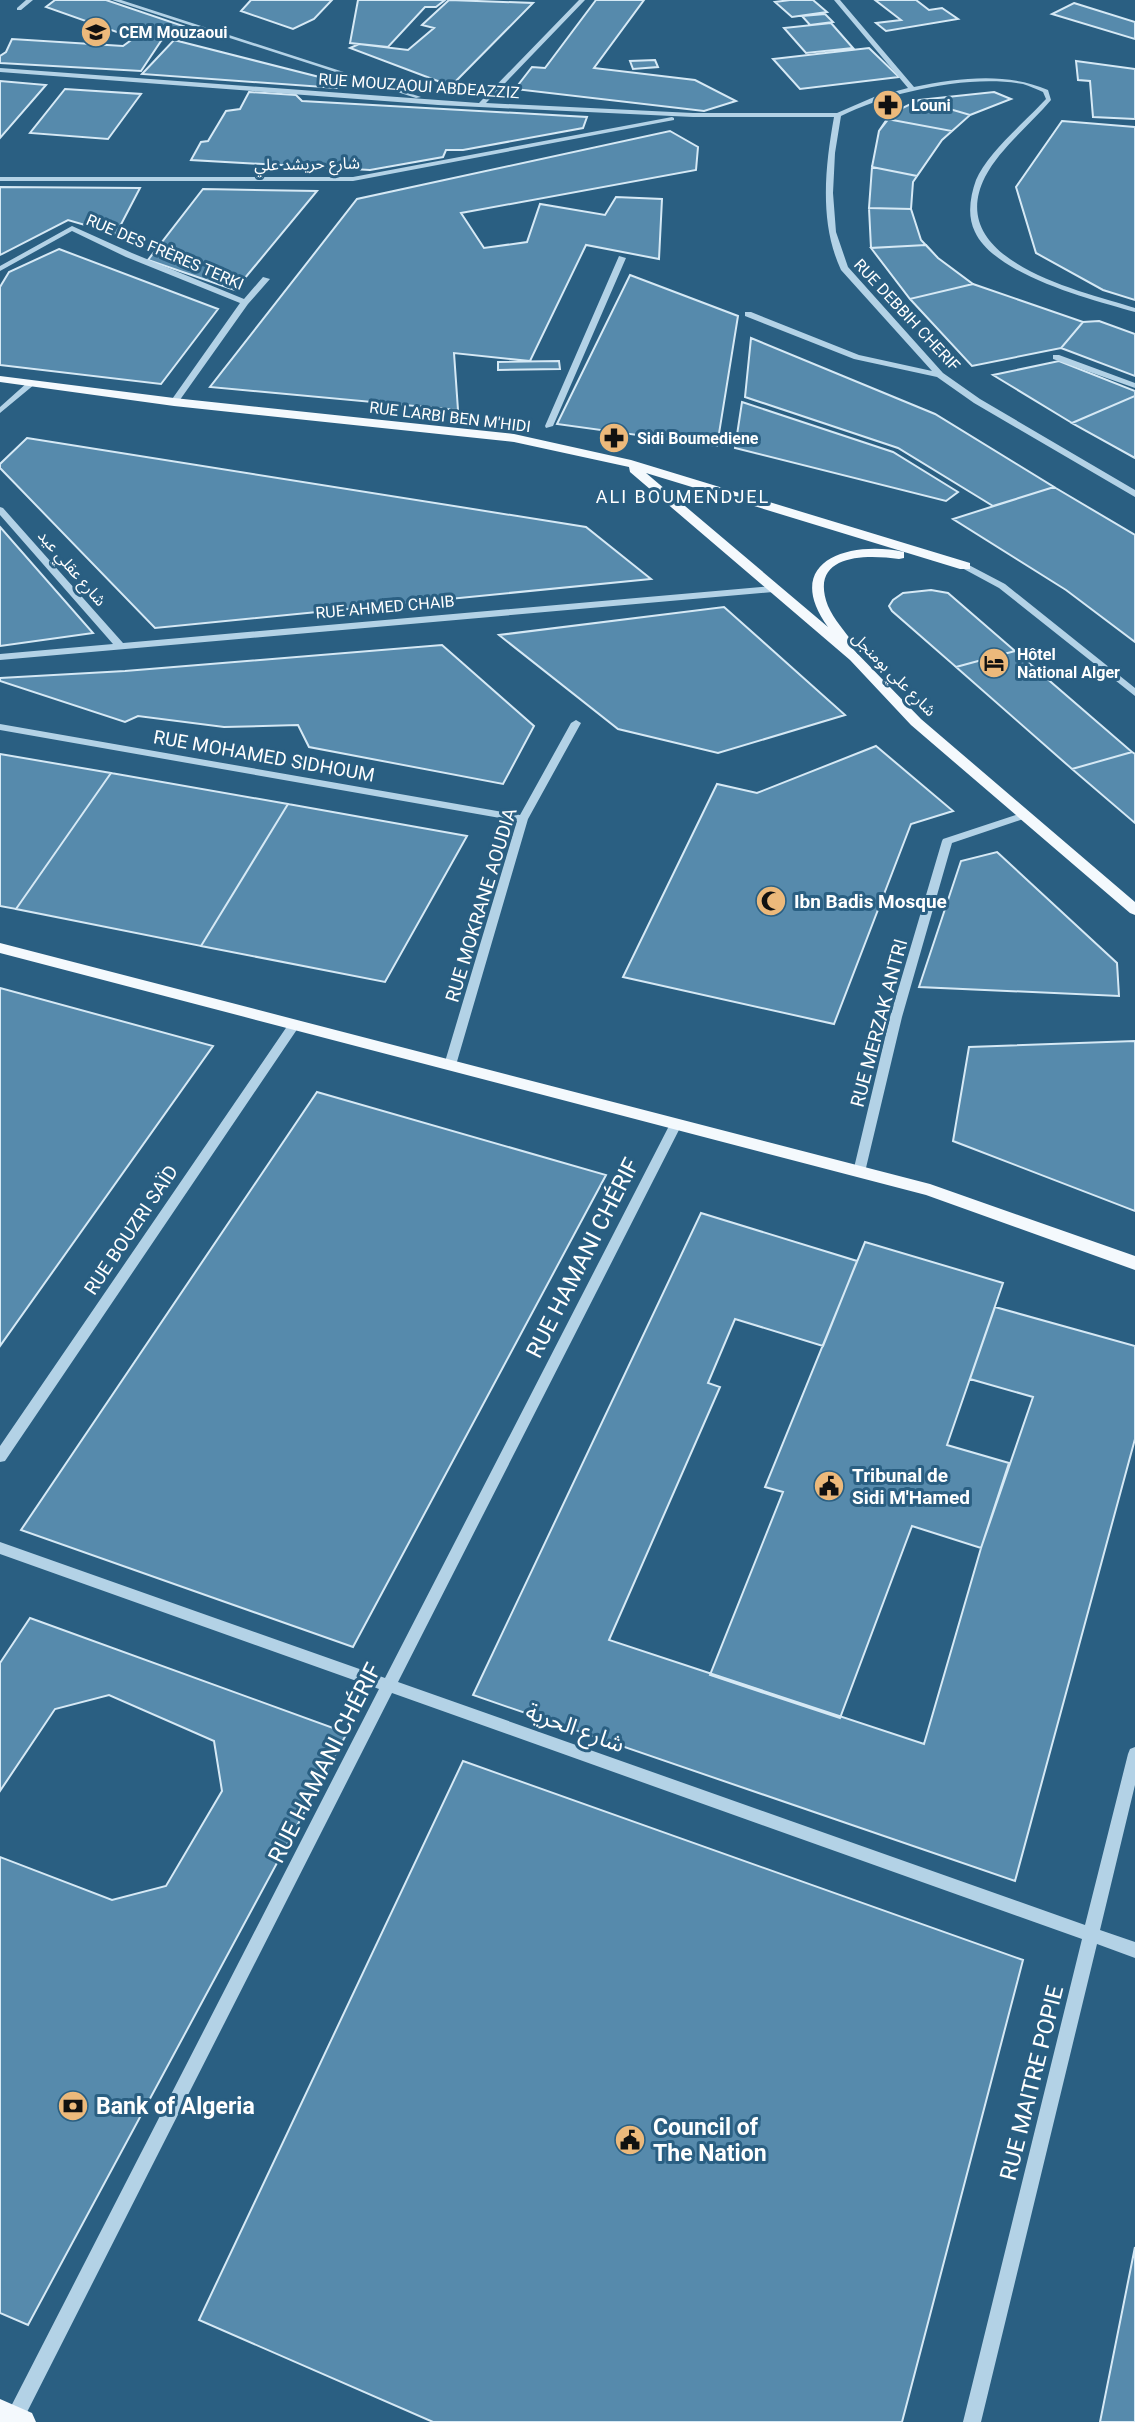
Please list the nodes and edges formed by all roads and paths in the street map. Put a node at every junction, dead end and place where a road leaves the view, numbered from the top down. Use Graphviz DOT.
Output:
graph roads {
  1 [pos="30,0"];
  2 [pos="115,0"];
  3 [pos="582,0"];
  4 [pos="837,0"];
  5 [pos="19,9"];
  6 [pos="0,70"];
  7 [pos="912,88"];
  8 [pos="438,103"];
  9 [pos="481,105"];
  10 [pos="693,115"];
  11 [pos="838,115"];
  12 [pos="0,179"];
  13 [pos="622,258"];
  14 [pos="0,269"];
  15 [pos="266,279"];
  16 [pos="245,302"];
  17 [pos="1135,310"];
  18 [pos="748,314"];
  19 [pos="1056,357"];
  20 [pos="940,375"];
  21 [pos="0,379"];
  22 [pos="31,384"];
  23 [pos="1135,386"];
  24 [pos="174,402"];
  25 [pos="0,411"];
  26 [pos="549,426"];
  27 [pos="627,463"];
  28 [pos="1135,494"];
  29 [pos="0,510"];
  30 [pos="965,566"];
  31 [pos="773,589"];
  32 [pos="120,646"];
  33 [pos="0,657"];
  34 [pos="855,657"];
  35 [pos="1135,693"];
  36 [pos="576,723"];
  37 [pos="0,727"];
  38 [pos="1025,815"];
  39 [pos="523,819"];
  40 [pos="1135,910"];
  41 [pos="0,948"];
  42 [pos="294,1025"];
  43 [pos="450,1065"];
  44 [pos="676,1124"];
  45 [pos="859,1172"];
  46 [pos="1135,1263"];
  47 [pos="0,1457"];
  48 [pos="0,1548"];
  49 [pos="390,1686"];
  50 [pos="1135,1754"];
  51 [pos="1091,1935"];
  52 [pos="1135,1950"];
  53 [pos="12,2419"];
  54 [pos="972,2422"];
  1 -- 5 [label="street"];
  2 -- 8 [label="street"];
  3 -- 9 [label="street"];
  4 -- 7 [label="street"];
  6 -- 8 [label="street, RUE MOUZAOUI ABDEAZZIZ"];
  7 -- 11 [label="street"];
  7 -- 17 [label="street"];
  8 -- 9 [label="street, RUE MOUZAOUI ABDEAZZIZ"];
  9 -- 10 [label="street, RUE MOUZAOUI ABDEAZZIZ"];
  10 -- 11 [label="street, RUE MOUZAOUI ABDEAZZIZ"];
  10 -- 12 [label="street, شارع حريشد علي"];
  11 -- 20 [label="street, RUE DEBBIH CHERIF"];
  13 -- 26 [label="street"];
  14 -- 16 [label="street, RUE DES FRÈRES TERKI"];
  15 -- 16 [label="street"];
  16 -- 24 [label="street"];
  18 -- 20 [label="street"];
  19 -- 23 [label="street"];
  20 -- 28 [label="street, RUE DEBBIH CHERIF"];
  21 -- 22 [label="main road, RUE LARBI BEN M'HIDI"];
  22 -- 24 [label="main road, RUE LARBI BEN M'HIDI"];
  22 -- 25 [label="street"];
  24 -- 27 [label="main road, RUE LARBI BEN M'HIDI"];
  27 -- 30 [label="main road, RUE LARBI BEN M'HIDI"];
  27 -- 31 [label="main road, شارع علي بومنجل"];
  29 -- 32 [label="street, شارع عقلي عيد"];
  30 -- 34 [label="main road"];
  30 -- 35 [label="street"];
  31 -- 32 [label="street, RUE AHMED CHAIB"];
  31 -- 34 [label="main road, شارع علي بومنجل"];
  32 -- 33 [label="street, RUE AHMED CHAIB"];
  34 -- 38 [label="main road, شارع علي بومنجل"];
  36 -- 39 [label="street, RUE MOKRANE AOUDIA"];
  37 -- 39 [label="street, RUE MOHAMED SIDHOUM"];
  38 -- 40 [label="main road, شارع علي بومنجل"];
  38 -- 45 [label="street, RUE MERZAK ANTRI"];
  39 -- 43 [label="street, RUE MOKRANE AOUDIA"];
  41 -- 42 [label="main road"];
  42 -- 43 [label="main road"];
  42 -- 47 [label="street, RUE BOUZRI SAÏD"];
  43 -- 44 [label="main road"];
  44 -- 45 [label="main road"];
  44 -- 49 [label="street, RUE HAMANI CHÉRIF"];
  45 -- 46 [label="main road"];
  48 -- 49 [label="street, شارع الحرية"];
  49 -- 51 [label="street, شارع الحرية"];
  49 -- 53 [label="street, RUE HAMANI CHÉRIF"];
  50 -- 51 [label="street, RUE MAITRE POPIE"];
  51 -- 52 [label="street, شارع الحرية"];
  51 -- 54 [label="street, RUE MAITRE POPIE"];
}
